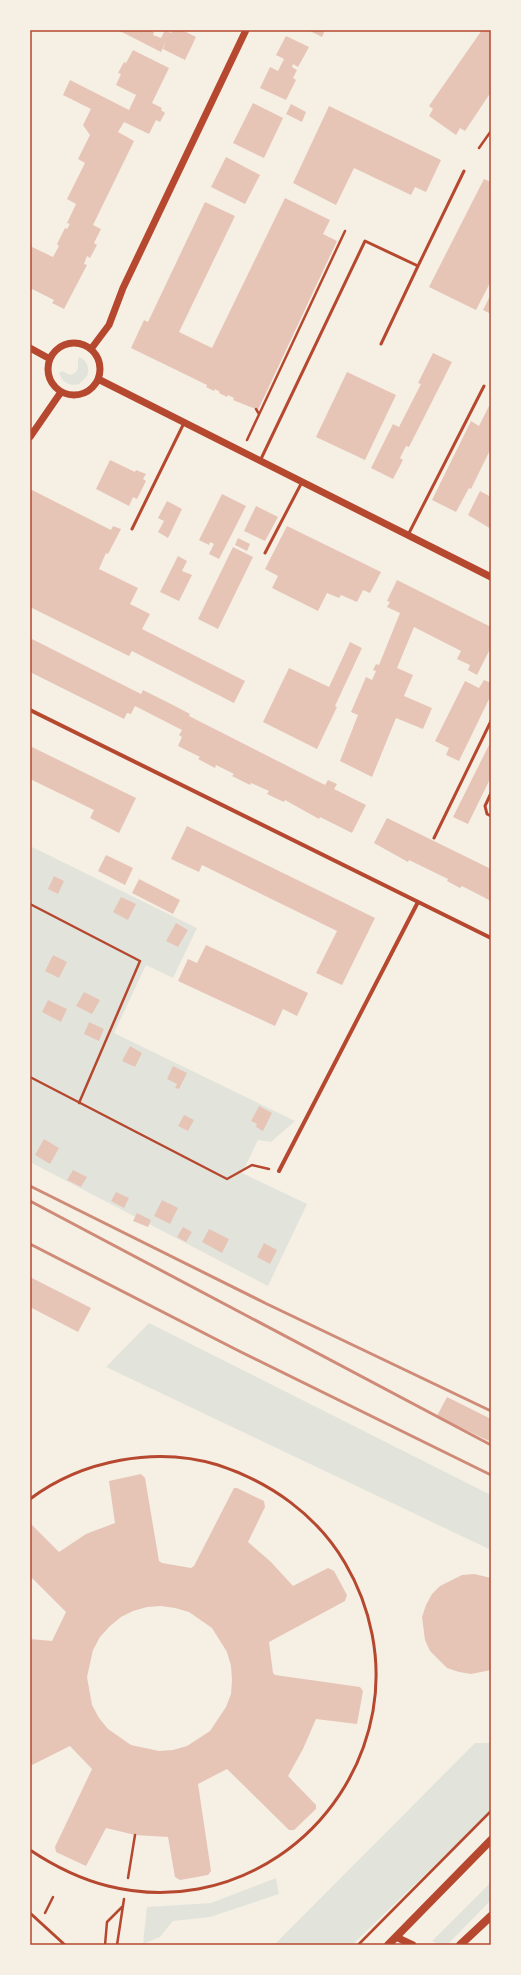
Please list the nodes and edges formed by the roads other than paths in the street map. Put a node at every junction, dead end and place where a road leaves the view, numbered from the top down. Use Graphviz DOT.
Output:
graph roads {
  1 [pos="246,30"];
  2 [pos="464,171"];
  3 [pos="418,266"];
  4 [pos="381,344"];
  5 [pos="30,348"];
  6 [pos="90,349"];
  7 [pos="50,359"];
  8 [pos="98,379"];
  9 [pos="484,386"];
  10 [pos="61,392"];
  11 [pos="184,423"];
  12 [pos="30,437"];
  13 [pos="260,461"];
  14 [pos="302,482"];
  15 [pos="132,529"];
  16 [pos="408,535"];
  17 [pos="265,553"];
  18 [pos="491,577"];
  19 [pos="30,710"];
  20 [pos="491,721"];
  21 [pos="491,793"];
  22 [pos="491,816"];
  23 [pos="434,838"];
  24 [pos="418,902"];
  25 [pos="491,938"];
  26 [pos="279,1171"];
  27 [pos="30,1499"];
  28 [pos="491,1840"];
  29 [pos="30,1850"];
  30 [pos="30,1913"];
  31 [pos="491,1916"];
  32 [pos="396,1938"];
  33 [pos="65,1945"];
  34 [pos="388,1945"];
  35 [pos="400,1945"];
  36 [pos="413,1945"];
  37 [pos="460,1945"];
  1 -- 6 [label="street"];
  2 -- 3 [label="lane"];
  3 -- 4 [label="lane"];
  3 -- 13 [label="lane"];
  5 -- 7 [label="street"];
  6 -- 7 [label="street"];
  6 -- 8 [label="street"];
  7 -- 10 [label="street"];
  8 -- 10 [label="street"];
  8 -- 11 [label="street"];
  9 -- 16 [label="lane"];
  10 -- 12 [label="street"];
  11 -- 13 [label="street"];
  11 -- 15 [label="lane"];
  13 -- 14 [label="street"];
  14 -- 16 [label="street"];
  14 -- 17 [label="lane"];
  16 -- 18 [label="street"];
  19 -- 24 [label="street"];
  20 -- 23 [label="lane"];
  21 -- 22 [label="lane"];
  24 -- 25 [label="street"];
  24 -- 26 [label="street"];
  27 -- 29 [label="lane"];
  28 -- 32 [label="main road"];
  30 -- 33 [label="lane"];
  31 -- 37 [label="main road"];
  32 -- 34 [label="main road"];
  32 -- 35 [label="street"];
  32 -- 36 [label="street"];
}
